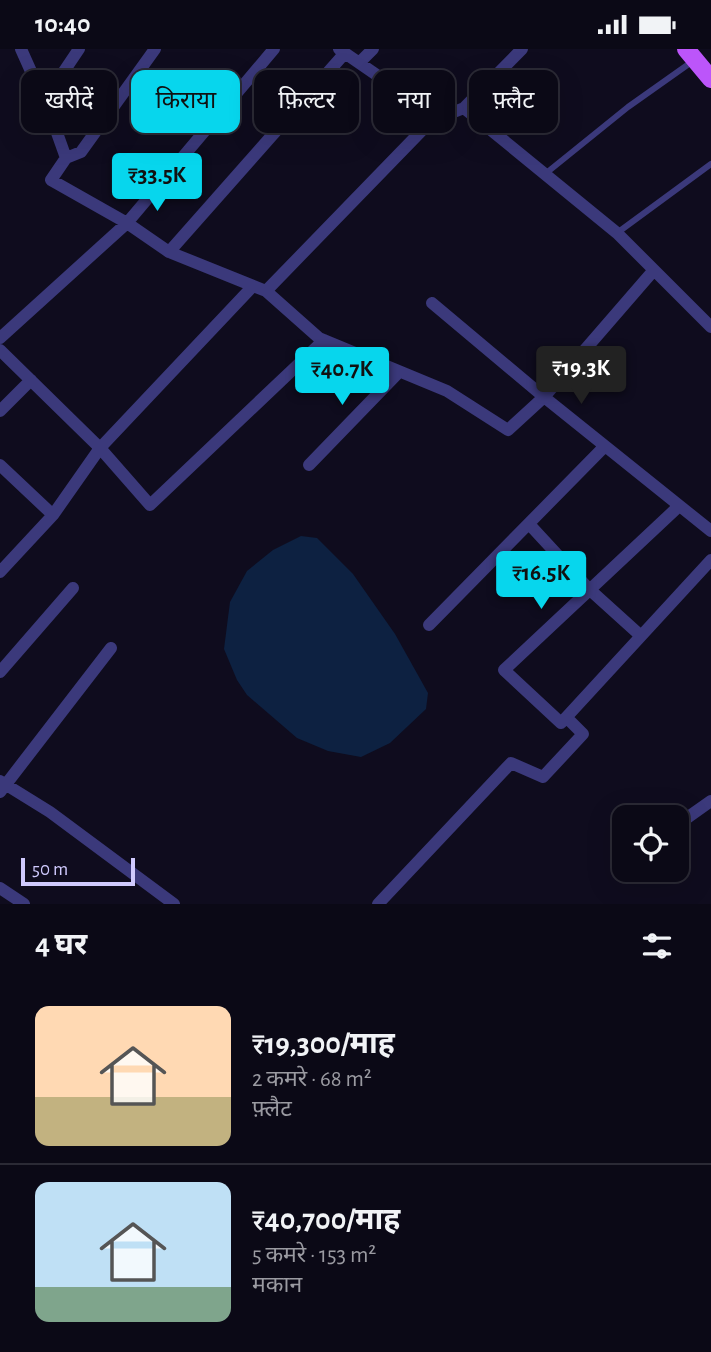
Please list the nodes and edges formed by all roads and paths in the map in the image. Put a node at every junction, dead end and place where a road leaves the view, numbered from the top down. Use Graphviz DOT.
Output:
graph roads {
  1 [pos="20,49"];
  2 [pos="79,49"];
  3 [pos="155,49"];
  4 [pos="274,49"];
  5 [pos="373,49"];
  6 [pos="522,49"];
  7 [pos="342,51"];
  8 [pos="691,53"];
  9 [pos="360,62"];
  10 [pos="30,70"];
  11 [pos="65,70"];
  12 [pos="373,72"];
  13 [pos="711,79"];
  14 [pos="464,108"];
  15 [pos="455,112"];
  16 [pos="56,133"];
  17 [pos="419,133"];
  18 [pos="66,158"];
  19 [pos="711,164"];
  20 [pos="545,174"];
  21 [pos="127,223"];
  22 [pos="617,233"];
  23 [pos="169,252"];
  24 [pos="654,270"];
  25 [pos="260,289"];
  26 [pos="432,303"];
  27 [pos="711,327"];
  28 [pos="0,338"];
  29 [pos="324,340"];
  30 [pos="0,350"];
  31 [pos="399,372"];
  32 [pos="31,380"];
  33 [pos="544,397"];
  34 [pos="0,411"];
  35 [pos="605,446"];
  36 [pos="100,449"];
  37 [pos="0,465"];
  38 [pos="309,465"];
  39 [pos="679,506"];
  40 [pos="53,515"];
  41 [pos="529,524"];
  42 [pos="711,531"];
  43 [pos="711,560"];
  44 [pos="0,572"];
  45 [pos="73,588"];
  46 [pos="589,589"];
  47 [pos="429,625"];
  48 [pos="641,636"];
  49 [pos="111,648"];
  50 [pos="0,671"];
  51 [pos="567,718"];
  52 [pos="2,785"];
  53 [pos="711,801"];
  54 [pos="689,817"];
  55 [pos="0,888"];
  56 [pos="24,904"];
  57 [pos="174,904"];
  58 [pos="378,904"];
  1 -- 10 [label="street"];
  2 -- 11 [label="street"];
  3 -- 18 [label="street"];
  4 -- 21 [label="street"];
  5 -- 9 [label="street"];
  6 -- 14 [label="street"];
  7 -- 9 [label="street"];
  7 -- 23 [label="street"];
  8 -- 13 [label="main road"];
  8 -- 20 [label="lane"];
  9 -- 12 [label="street"];
  14 -- 15 [label="street"];
  14 -- 20 [label="street"];
  16 -- 18 [label="street"];
  17 -- 25 [label="street"];
  18 -- 21 [label="street"];
  19 -- 22 [label="lane"];
  20 -- 22 [label="street"];
  21 -- 23 [label="street"];
  21 -- 28 [label="street"];
  22 -- 24 [label="street"];
  23 -- 25 [label="street"];
  24 -- 27 [label="street"];
  24 -- 33 [label="street"];
  25 -- 29 [label="street"];
  25 -- 36 [label="street"];
  26 -- 33 [label="street"];
  29 -- 31 [label="street"];
  29 -- 36 [label="street"];
  30 -- 32 [label="street"];
  31 -- 33 [label="street"];
  31 -- 38 [label="street"];
  32 -- 34 [label="street"];
  32 -- 36 [label="street"];
  33 -- 35 [label="street"];
  35 -- 39 [label="street"];
  35 -- 41 [label="street"];
  36 -- 40 [label="street"];
  37 -- 40 [label="street"];
  39 -- 42 [label="street"];
  39 -- 46 [label="street"];
  40 -- 44 [label="street"];
  41 -- 46 [label="street"];
  41 -- 47 [label="street"];
  43 -- 48 [label="street"];
  45 -- 50 [label="street"];
  46 -- 48 [label="street"];
  46 -- 51 [label="street"];
  48 -- 51 [label="street"];
  49 -- 52 [label="street"];
  51 -- 58 [label="street"];
  52 -- 57 [label="street"];
  53 -- 54 [label="street"];
  55 -- 56 [label="street"];
}
